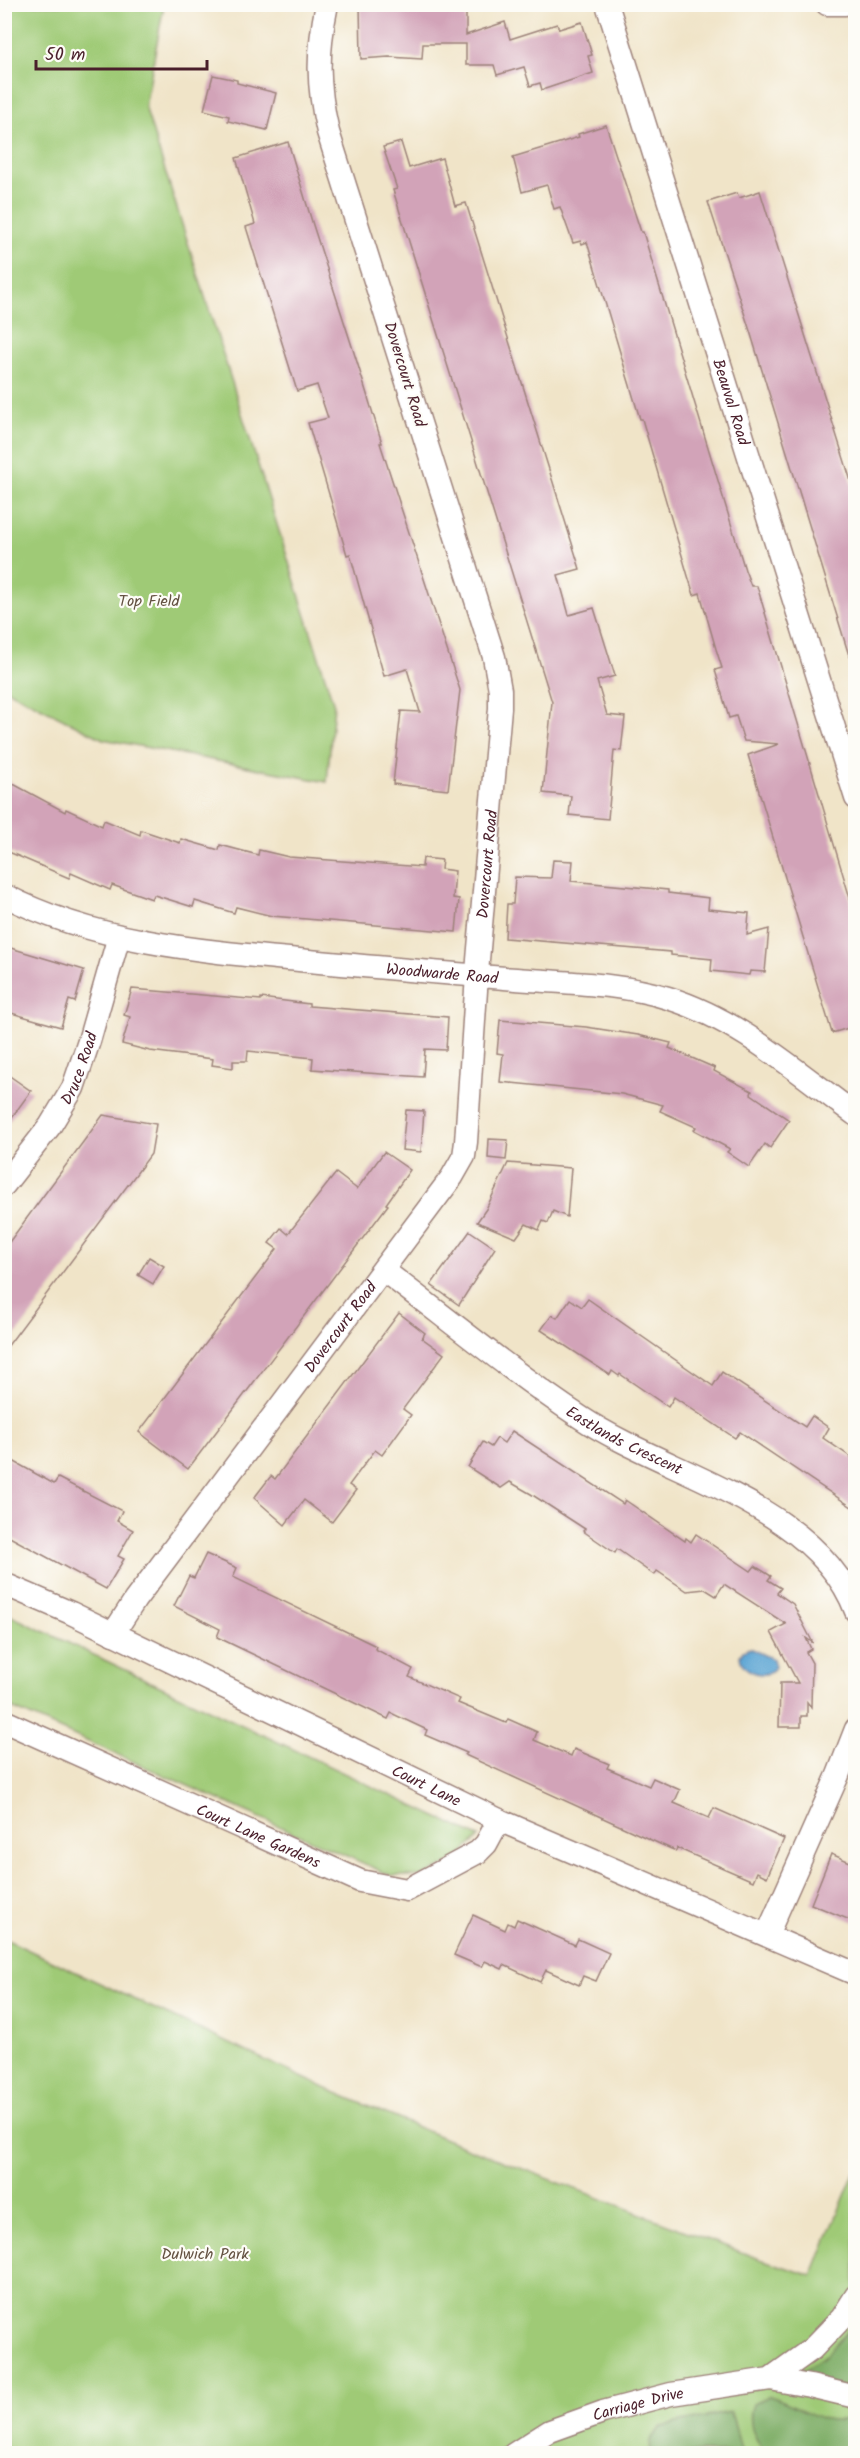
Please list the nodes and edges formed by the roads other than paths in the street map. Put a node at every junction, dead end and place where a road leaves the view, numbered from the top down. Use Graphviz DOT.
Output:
graph roads {
  1 [pos="327,4"];
  2 [pos="607,4"];
  3 [pos="827,4"];
  4 [pos="845,4"];
  5 [pos="854,787"];
  6 [pos="4,895"];
  7 [pos="119,936"];
  8 [pos="477,976"];
  9 [pos="855,1115"];
  10 [pos="4,1185"];
  11 [pos="383,1270"];
  12 [pos="4,1584"];
  13 [pos="855,1611"];
  14 [pos="113,1634"];
  15 [pos="4,1721"];
  16 [pos="855,1729"];
  17 [pos="499,1820"];
  18 [pos="767,1935"];
  19 [pos="855,1974"];
  20 [pos="855,2296"];
  21 [pos="770,2379"];
  22 [pos="855,2397"];
  23 [pos="514,2454"];
  1 -- 8 [label="street, Dovercourt Road"];
  2 -- 5 [label="street, Beauval Road"];
  3 -- 4 [label="street"];
  6 -- 7 [label="street, Woodwarde Road"];
  7 -- 8 [label="street, Woodwarde Road"];
  7 -- 10 [label="street, Druce Road"];
  8 -- 9 [label="street, Woodwarde Road"];
  8 -- 11 [label="street, Dovercourt Road"];
  11 -- 13 [label="street, Eastlands Crescent"];
  11 -- 14 [label="street, Dovercourt Road"];
  12 -- 14 [label="street, Court Lane"];
  14 -- 17 [label="street, Court Lane"];
  15 -- 17 [label="street, Court Lane Gardens"];
  16 -- 18 [label="street"];
  17 -- 18 [label="street, Court Lane"];
  18 -- 19 [label="street, Court Lane"];
  20 -- 21 [label="street, Carriage Drive"];
  21 -- 22 [label="street, Carriage Drive"];
  21 -- 23 [label="street, Carriage Drive"];
}
